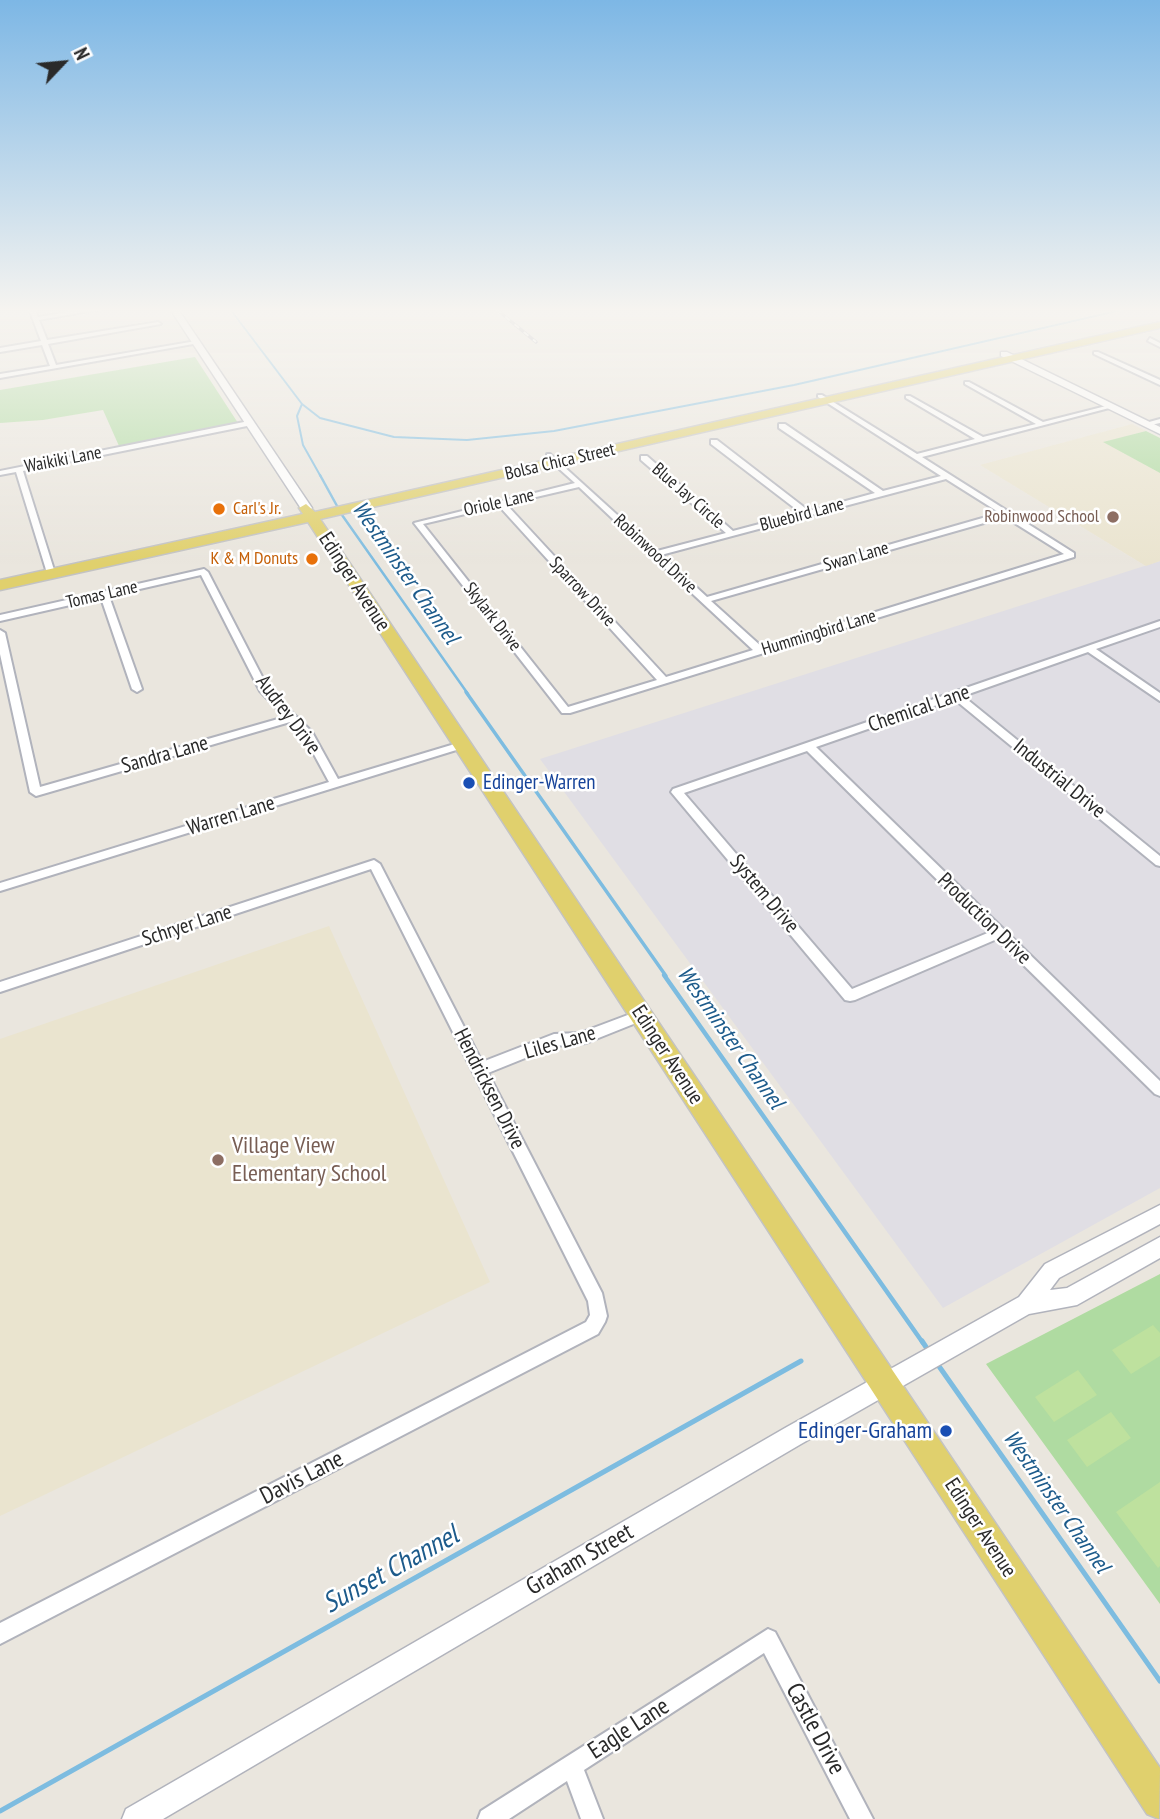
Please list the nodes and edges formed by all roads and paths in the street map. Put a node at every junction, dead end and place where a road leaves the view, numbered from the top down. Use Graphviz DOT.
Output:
graph roads {
  1 [pos="230,394"];
  2 [pos="843,394"];
  3 [pos="987,394"];
  4 [pos="1084,394"];
  5 [pos="908,397"];
  6 [pos="825,398"];
  7 [pos="1110,407"];
  8 [pos="1160,421"];
  9 [pos="249,423"];
  10 [pos="1042,424"];
  11 [pos="1146,425"];
  12 [pos="782,426"];
  13 [pos="1160,431"];
  14 [pos="982,440"];
  15 [pos="714,442"];
  16 [pos="918,456"];
  17 [pos="644,458"];
  18 [pos="553,460"];
  19 [pos="19,469"];
  20 [pos="0,473"];
  21 [pos="949,477"];
  22 [pos="580,484"];
  23 [pos="881,494"];
  24 [pos="501,503"];
  25 [pos="308,512"];
  26 [pos="808,514"];
  27 [pos="1007,514"];
  28 [pos="418,523"];
  29 [pos="732,534"];
  30 [pos="655,554"];
  31 [pos="1071,555"];
  32 [pos="50,569"];
  33 [pos="204,572"];
  34 [pos="0,576"];
  35 [pos="0,585"];
  36 [pos="104,594"];
  37 [pos="705,600"];
  38 [pos="0,618"];
  39 [pos="1160,624"];
  40 [pos="0,633"];
  41 [pos="1089,649"];
  42 [pos="760,651"];
  43 [pos="664,681"];
  44 [pos="137,689"];
  45 [pos="957,696"];
  46 [pos="1160,698"];
  47 [pos="566,711"];
  48 [pos="294,718"];
  49 [pos="462,745"];
  50 [pos="809,747"];
  51 [pos="335,784"];
  52 [pos="36,792"];
  53 [pos="677,792"];
  54 [pos="1160,862"];
  55 [pos="374,864"];
  56 [pos="0,887"];
  57 [pos="999,933"];
  58 [pos="0,987"];
  59 [pos="641,1015"];
  60 [pos="479,1070"];
  61 [pos="1160,1090"];
  62 [pos="1160,1214"];
  63 [pos="1160,1247"];
  64 [pos="1026,1304"];
  65 [pos="599,1316"];
  66 [pos="897,1378"];
  67 [pos="0,1634"];
  68 [pos="768,1639"];
  69 [pos="572,1766"];
  70 [pos="1160,1801"];
  71 [pos="136,1819"];
  72 [pos="489,1819"];
  73 [pos="592,1819"];
  74 [pos="862,1819"];
  1 -- 9 [label="main road, Edinger Avenue"];
  2 -- 6 [label="main road, Bolsa Chica Street"];
  3 -- 10 [label="street"];
  4 -- 7 [label="street"];
  5 -- 14 [label="street"];
  6 -- 16 [label="street"];
  6 -- 18 [label="main road, Bolsa Chica Street"];
  7 -- 10 [label="street"];
  7 -- 11 [label="street"];
  8 -- 11 [label="street"];
  9 -- 19 [label="street, Waikiki Lane"];
  9 -- 25 [label="main road, Edinger Avenue"];
  10 -- 14 [label="street"];
  11 -- 13 [label="street"];
  12 -- 23 [label="street"];
  14 -- 16 [label="street"];
  15 -- 26 [label="street"];
  16 -- 21 [label="street"];
  17 -- 29 [label="street, Blue Jay Circle"];
  18 -- 22 [label="street, Robinwood Drive"];
  18 -- 25 [label="main road, Bolsa Chica Street"];
  19 -- 20 [label="street, Waikiki Lane"];
  19 -- 32 [label="street"];
  21 -- 23 [label="street, Bluebird Lane"];
  21 -- 27 [label="street"];
  22 -- 24 [label="street, Oriole Lane"];
  22 -- 30 [label="street, Robinwood Drive"];
  23 -- 26 [label="street, Bluebird Lane"];
  24 -- 28 [label="street, Oriole Lane"];
  24 -- 43 [label="street, Sparrow Drive"];
  25 -- 32 [label="main road, Bolsa Chica Street"];
  25 -- 49 [label="main road, Edinger Avenue"];
  26 -- 29 [label="street, Bluebird Lane"];
  27 -- 31 [label="street"];
  27 -- 37 [label="street, Swan Lane"];
  28 -- 47 [label="street, Skylark Drive"];
  29 -- 30 [label="street, Bluebird Lane"];
  30 -- 37 [label="street, Robinwood Drive"];
  31 -- 42 [label="street, Hummingbird Lane"];
  32 -- 34 [label="main road, Bolsa Chica Street"];
  32 -- 35 [label="main road, Bolsa Chica Street"];
  33 -- 36 [label="street, Tomas Lane"];
  33 -- 48 [label="street, Audrey Drive"];
  36 -- 38 [label="street, Tomas Lane"];
  36 -- 44 [label="street"];
  37 -- 42 [label="street, Robinwood Drive"];
  39 -- 41 [label="street, Chemical Lane"];
  40 -- 52 [label="street"];
  41 -- 45 [label="street, Chemical Lane"];
  41 -- 46 [label="street"];
  42 -- 43 [label="street, Hummingbird Lane"];
  43 -- 47 [label="street, Hummingbird Lane"];
  45 -- 50 [label="street, Chemical Lane"];
  45 -- 54 [label="street, Industrial Drive"];
  48 -- 51 [label="street, Audrey Drive"];
  48 -- 52 [label="street, Sandra Lane"];
  49 -- 51 [label="street, Warren Lane"];
  49 -- 59 [label="main road, Edinger Avenue"];
  50 -- 53 [label="street, Chemical Lane"];
  50 -- 57 [label="street, Production Drive"];
  51 -- 56 [label="street, Warren Lane"];
  53 -- 57 [label="street, System Drive"];
  55 -- 58 [label="street, Schryer Lane"];
  55 -- 60 [label="street, Hendricksen Drive"];
  57 -- 61 [label="street, Production Drive"];
  59 -- 60 [label="street, Liles Lane"];
  59 -- 66 [label="main road, Edinger Avenue"];
  60 -- 65 [label="street, Hendricksen Drive"];
  62 -- 64 [label="street, Graham Street"];
  63 -- 64 [label="street, Graham Street"];
  64 -- 66 [label="street, Graham Street"];
  65 -- 67 [label="street, Davis Lane"];
  66 -- 70 [label="main road, Edinger Avenue"];
  66 -- 71 [label="street, Graham Street"];
  68 -- 69 [label="street, Eagle Lane"];
  68 -- 74 [label="street, Castle Drive"];
  69 -- 72 [label="street, Eagle Lane"];
  69 -- 73 [label="street"];
}
